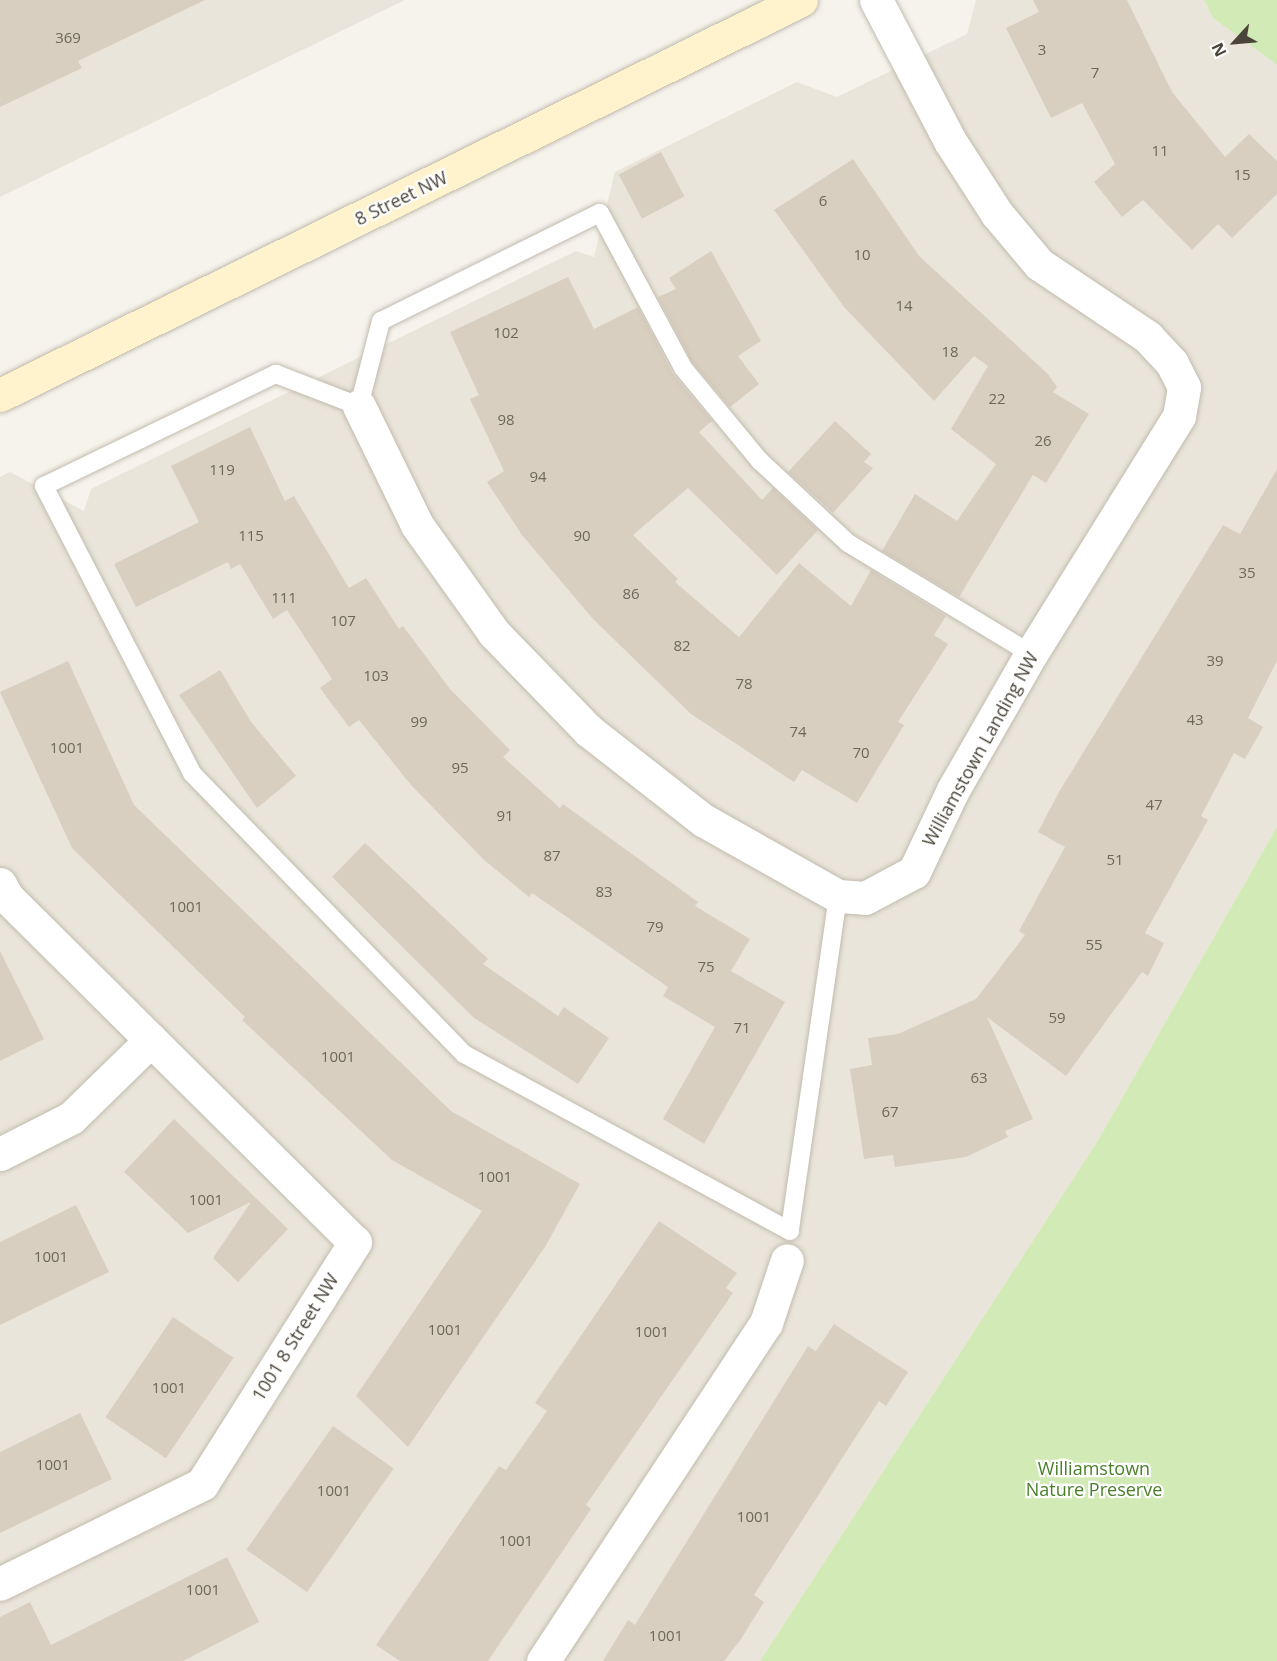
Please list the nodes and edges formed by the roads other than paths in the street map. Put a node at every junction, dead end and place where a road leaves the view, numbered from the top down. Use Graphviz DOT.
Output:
graph roads {
  1 [pos="801,0"];
  2 [pos="876,0"];
  3 [pos="0,395"];
  4 [pos="359,406"];
  5 [pos="1031,654"];
  6 [pos="0,884"];
  7 [pos="838,896"];
  8 [pos="151,1040"];
  9 [pos="0,1154"];
  10 [pos="788,1245"];
  11 [pos="0,1584"];
  12 [pos="543,1661"];
  1 -- 3 [label="street, 8 Street NW"];
  2 -- 5 [label="street, Williamstown Landing NW"];
  4 -- 5 [label="lane"];
  4 -- 7 [label="street, Williamstown Landing NW"];
  4 -- 10 [label="lane"];
  5 -- 7 [label="street, Williamstown Landing NW"];
  6 -- 8 [label="street, 1001 8 Street NW"];
  7 -- 10 [label="lane"];
  8 -- 9 [label="street"];
  8 -- 11 [label="street, 1001 8 Street NW"];
  10 -- 12 [label="street"];
}
